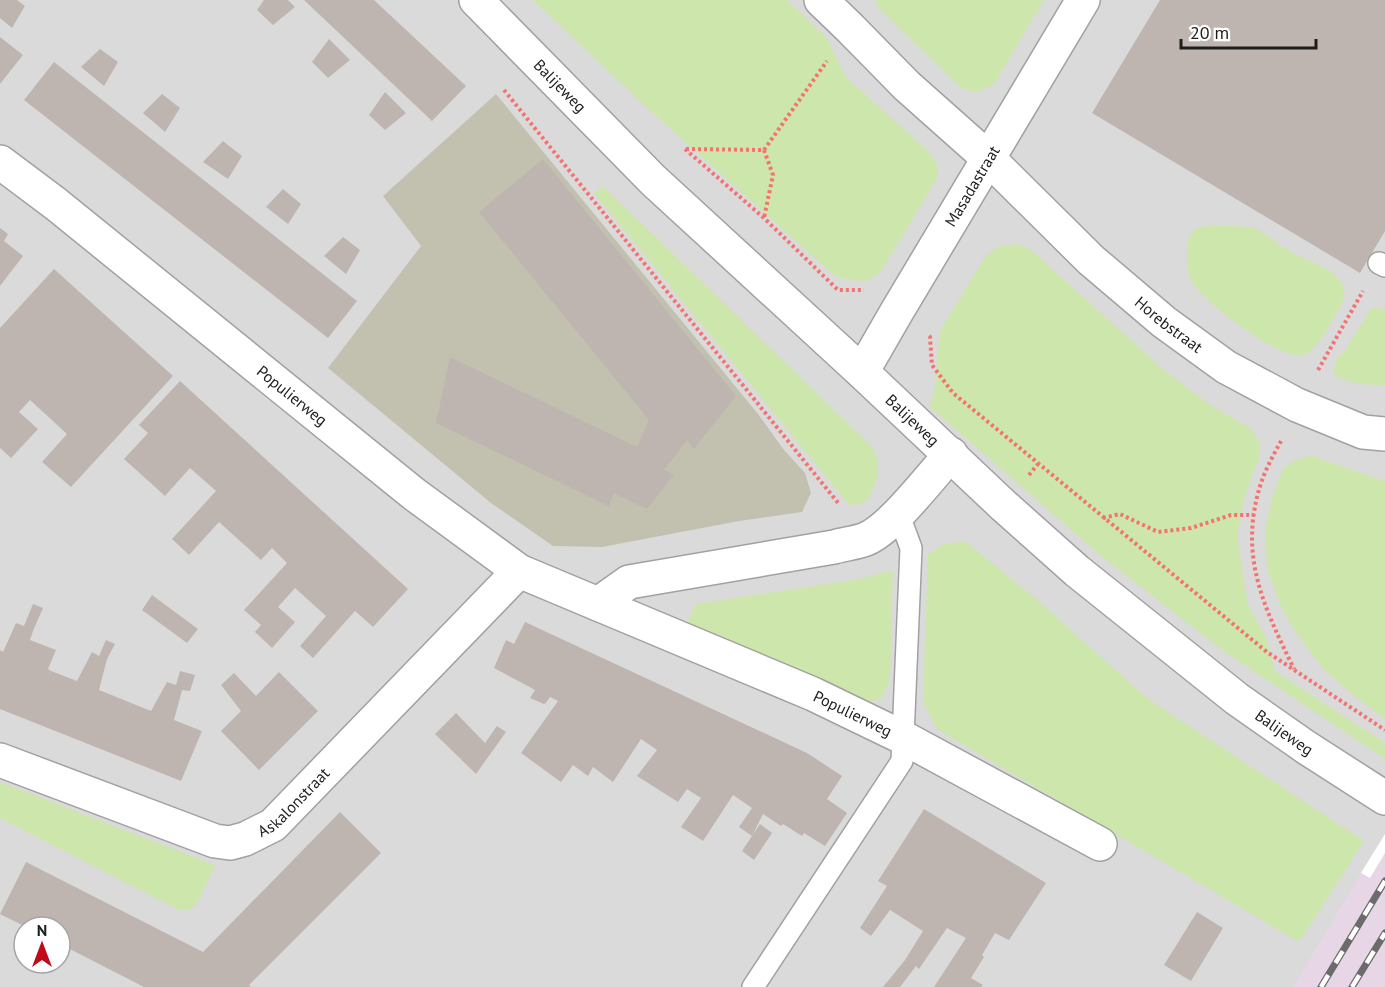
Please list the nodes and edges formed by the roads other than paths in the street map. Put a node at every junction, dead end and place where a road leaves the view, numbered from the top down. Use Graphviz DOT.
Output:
graph roads {
  1 [pos="476,0"];
  2 [pos="821,0"];
  3 [pos="1083,0"];
  4 [pos="988,158"];
  5 [pos="0,162"];
  6 [pos="862,372"];
  7 [pos="1385,434"];
  8 [pos="951,454"];
  9 [pos="898,513"];
  10 [pos="519,571"];
  11 [pos="598,604"];
  12 [pos="904,738"];
  13 [pos="0,760"];
  14 [pos="1385,798"];
  15 [pos="1100,844"];
  16 [pos="753,987"];
  1 -- 6 [label="street, Balijeweg"];
  2 -- 4 [label="street"];
  3 -- 4 [label="street, Masadastraat"];
  4 -- 6 [label="street, Masadastraat"];
  4 -- 7 [label="street, Horebstraat"];
  5 -- 10 [label="street, Populierweg"];
  6 -- 8 [label="street, Balijeweg"];
  8 -- 9 [label="street"];
  8 -- 14 [label="street, Balijeweg"];
  9 -- 11 [label="street"];
  9 -- 12 [label="lane"];
  10 -- 11 [label="street, Populierweg"];
  10 -- 13 [label="street, Askalonstraat"];
  11 -- 12 [label="street, Populierweg"];
  12 -- 15 [label="street, Populierweg"];
  12 -- 16 [label="lane"];
}
